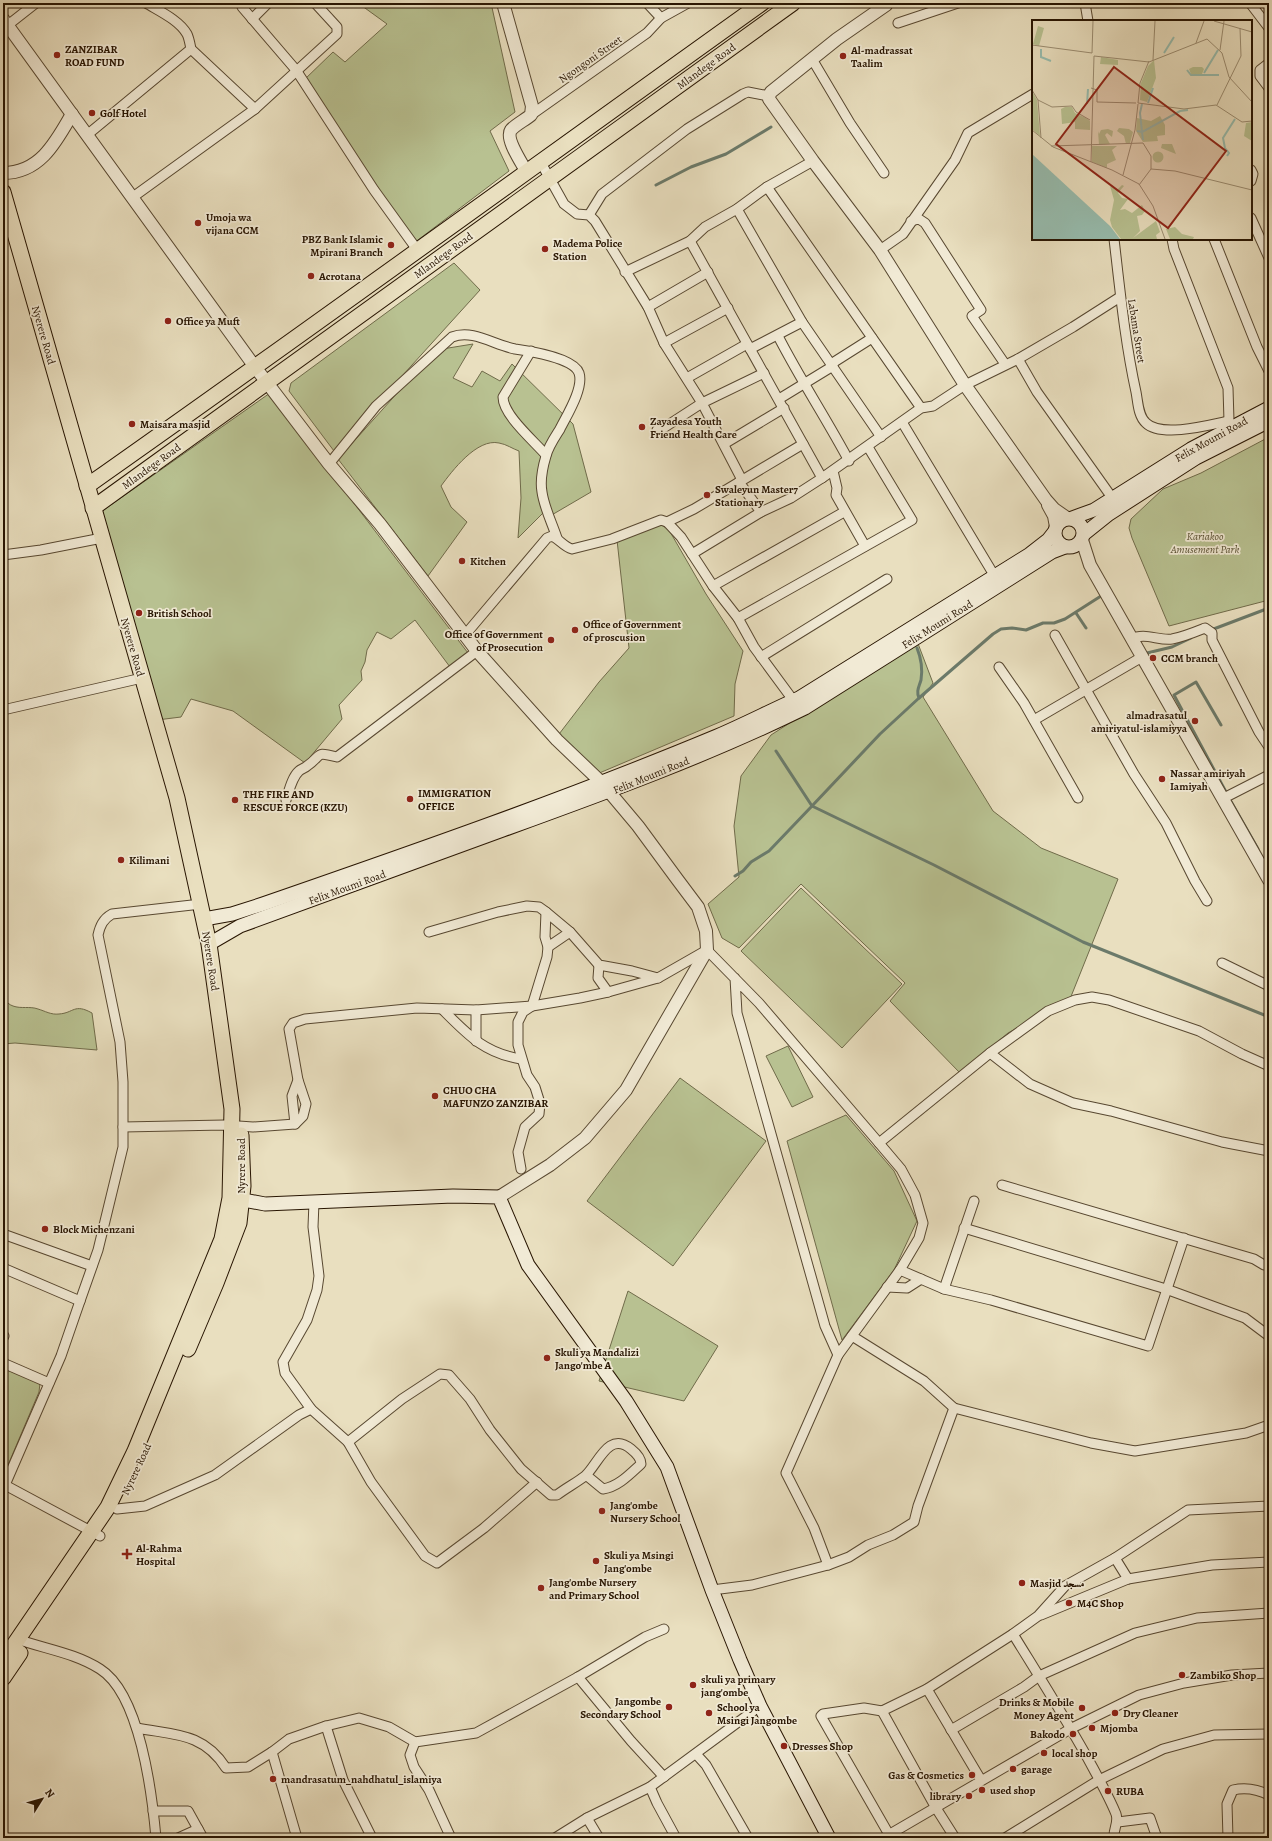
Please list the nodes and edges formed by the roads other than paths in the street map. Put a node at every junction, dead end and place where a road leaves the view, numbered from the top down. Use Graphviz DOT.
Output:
graph roads {
  1 [pos="36,3"];
  2 [pos="146,3"];
  3 [pos="268,3"];
  4 [pos="315,3"];
  5 [pos="503,3"];
  6 [pos="647,3"];
  7 [pos="688,3"];
  8 [pos="793,3"];
  9 [pos="887,3"];
  10 [pos="1085,3"];
  11 [pos="1250,3"];
  12 [pos="954,4"];
  13 [pos="242,7"];
  14 [pos="756,7"];
  15 [pos="661,18"];
  16 [pos="252,19"];
  17 [pos="1088,20"];
  18 [pos="5,22"];
  19 [pos="898,23"];
  20 [pos="762,26"];
  21 [pos="1269,28"];
  22 [pos="191,49"];
  23 [pos="812,59"];
  24 [pos="1269,63"];
  25 [pos="296,70"];
  26 [pos="1269,88"];
  27 [pos="641,89"];
  28 [pos="1032,95"];
  29 [pos="769,96"];
  30 [pos="653,104"];
  31 [pos="255,109"];
  32 [pos="72,114"];
  33 [pos="531,115"];
  34 [pos="585,129"];
  35 [pos="87,135"];
  36 [pos="596,146"];
  37 [pos="540,161"];
  38 [pos="813,161"];
  39 [pos="526,171"];
  40 [pos="884,172"];
  41 [pos="3,173"];
  42 [pos="550,179"];
  43 [pos="767,187"];
  44 [pos="3,192"];
  45 [pos="133,197"];
  46 [pos="477,207"];
  47 [pos="737,209"];
  48 [pos="589,214"];
  49 [pos="1252,220"];
  50 [pos="911,221"];
  51 [pos="488,223"];
  52 [pos="1114,240"];
  53 [pos="1172,240"];
  54 [pos="1214,240"];
  55 [pos="690,241"];
  56 [pos="880,250"];
  57 [pos="418,251"];
  58 [pos="1269,258"];
  59 [pos="625,272"];
  60 [pos="708,272"];
  61 [pos="1120,297"];
  62 [pos="648,307"];
  63 [pos="728,308"];
  64 [pos="802,322"];
  65 [pos="778,336"];
  66 [pos="872,338"];
  67 [pos="664,343"];
  68 [pos="749,347"];
  69 [pos="531,351"];
  70 [pos="1018,359"];
  71 [pos="1004,364"];
  72 [pos="832,365"];
  73 [pos="255,367"];
  74 [pos="1269,371"];
  75 [pos="764,373"];
  76 [pos="687,378"];
  77 [pos="266,382"];
  78 [pos="804,383"];
  79 [pos="965,385"];
  80 [pos="779,398"];
  81 [pos="702,403"];
  82 [pos="784,408"];
  83 [pos="922,408"];
  84 [pos="1269,408"];
  85 [pos="1269,421"];
  86 [pos="902,422"];
  87 [pos="1230,424"];
  88 [pos="657,430"];
  89 [pos="881,437"];
  90 [pos="724,444"];
  91 [pos="803,444"];
  92 [pos="868,447"];
  93 [pos="546,455"];
  94 [pos="848,461"];
  95 [pos="329,464"];
  96 [pos="833,471"];
  97 [pos="822,478"];
  98 [pos="740,481"];
  99 [pos="87,486"];
  100 [pos="1113,499"];
  101 [pos="1046,500"];
  102 [pos="93,508"];
  103 [pos="761,512"];
  104 [pos="844,512"];
  105 [pos="1069,518"];
  106 [pos="667,522"];
  107 [pos="1055,529"];
  108 [pos="102,538"];
  109 [pos="556,538"];
  110 [pos="1075,542"];
  111 [pos="865,546"];
  112 [pos="692,554"];
  113 [pos="3,555"];
  114 [pos="994,576"];
  115 [pos="887,579"];
  116 [pos="713,586"];
  117 [pos="957,605"];
  118 [pos="738,618"];
  119 [pos="1055,634"];
  120 [pos="465,635"];
  121 [pos="1132,639"];
  122 [pos="477,651"];
  123 [pos="761,657"];
  124 [pos="1142,657"];
  125 [pos="999,667"];
  126 [pos="142,678"];
  127 [pos="1086,690"];
  128 [pos="797,705"];
  129 [pos="3,710"];
  130 [pos="1034,720"];
  131 [pos="1269,747"];
  132 [pos="1269,775"];
  133 [pos="605,787"];
  134 [pos="1078,798"];
  135 [pos="1222,799"];
  136 [pos="286,800"];
  137 [pos="443,847"];
  138 [pos="1269,880"];
  139 [pos="1207,901"];
  140 [pos="201,904"];
  141 [pos="546,912"];
  142 [pos="204,919"];
  143 [pos="429,932"];
  144 [pos="570,932"];
  145 [pos="209,944"];
  146 [pos="548,947"];
  147 [pos="707,950"];
  148 [pos="1222,963"];
  149 [pos="599,965"];
  150 [pos="658,978"];
  151 [pos="735,978"];
  152 [pos="1269,986"];
  153 [pos="608,992"];
  154 [pos="532,1006"];
  155 [pos="442,1010"];
  156 [pos="476,1010"];
  157 [pos="476,1041"];
  158 [pos="990,1053"];
  159 [pos="521,1059"];
  160 [pos="1269,1066"];
  161 [pos="298,1080"];
  162 [pos="232,1109"];
  163 [pos="295,1124"];
  164 [pos="237,1126"];
  165 [pos="123,1127"];
  166 [pos="880,1143"];
  167 [pos="1269,1152"];
  168 [pos="521,1169"];
  169 [pos="1002,1185"];
  170 [pos="499,1197"];
  171 [pos="235,1199"];
  172 [pos="974,1201"];
  173 [pos="314,1202"];
  174 [pos="964,1228"];
  175 [pos="3,1234"];
  176 [pos="1184,1238"];
  177 [pos="1264,1265"];
  178 [pos="92,1266"];
  179 [pos="3,1268"];
  180 [pos="900,1270"];
  181 [pos="921,1279"];
  182 [pos="887,1287"];
  183 [pos="944,1289"];
  184 [pos="1166,1289"];
  185 [pos="80,1301"];
  186 [pos="852,1336"];
  187 [pos="1269,1336"];
  188 [pos="838,1355"];
  189 [pos="3,1363"];
  190 [pos="49,1383"];
  191 [pos="954,1408"];
  192 [pos="311,1409"];
  193 [pos="1269,1425"];
  194 [pos="348,1442"];
  195 [pos="586,1475"];
  196 [pos="537,1482"];
  197 [pos="1269,1506"];
  198 [pos="117,1509"];
  199 [pos="96,1534"];
  200 [pos="1115,1558"];
  201 [pos="1269,1562"];
  202 [pos="828,1565"];
  203 [pos="1128,1579"];
  204 [pos="712,1590"];
  205 [pos="1059,1594"];
  206 [pos="1066,1604"];
  207 [pos="1269,1613"];
  208 [pos="1038,1616"];
  209 [pos="664,1629"];
  210 [pos="1013,1634"];
  211 [pos="22,1641"];
  212 [pos="3,1661"];
  213 [pos="1269,1673"];
  214 [pos="1038,1676"];
  215 [pos="578,1677"];
  216 [pos="3,1678"];
  217 [pos="927,1689"];
  218 [pos="760,1706"];
  219 [pos="882,1711"];
  220 [pos="326,1726"];
  221 [pos="137,1728"];
  222 [pos="1072,1728"];
  223 [pos="951,1730"];
  224 [pos="1269,1734"];
  225 [pos="415,1742"];
  226 [pos="272,1752"];
  227 [pos="696,1754"];
  228 [pos="664,1778"];
  229 [pos="981,1780"];
  230 [pos="1099,1780"];
  231 [pos="650,1787"];
  232 [pos="1269,1795"];
  233 [pos="936,1808"];
  234 [pos="154,1811"];
  235 [pos="587,1818"];
  236 [pos="1118,1822"];
  237 [pos="198,1829"];
  238 [pos="888,1837"];
  239 [pos="156,1838"];
  240 [pos="178,1838"];
  241 [pos="203,1838"];
  242 [pos="297,1838"];
  243 [pos="372,1838"];
  244 [pos="451,1838"];
  245 [pos="556,1838"];
  246 [pos="599,1838"];
  247 [pos="676,1838"];
  248 [pos="748,1838"];
  249 [pos="830,1838"];
  250 [pos="955,1838"];
  251 [pos="1005,1838"];
  252 [pos="1114,1838"];
  253 [pos="1157,1838"];
  254 [pos="1228,1838"];
  1 -- 18 [label="street"];
  2 -- 22 [label="street"];
  3 -- 16 [label="street"];
  4 -- 25 [label="street"];
  5 -- 33 [label="street"];
  6 -- 15 [label="street"];
  7 -- 15 [label="street, Ngongoni Street"];
  8 -- 20 [label="main road, Mlandege Road"];
  9 -- 23 [label="street"];
  10 -- 17 [label="street"];
  11 -- 21 [label="street"];
  12 -- 19 [label="street"];
  13 -- 16 [label="street"];
  14 -- 20 [label="main road"];
  14 -- 27 [label="main road, Mlandege Road"];
  15 -- 33 [label="street, Ngongoni Street"];
  16 -- 25 [label="street"];
  18 -- 32 [label="street"];
  20 -- 30 [label="main road, Mlandege Road"];
  22 -- 31 [label="street"];
  22 -- 35 [label="street"];
  23 -- 29 [label="street"];
  23 -- 40 [label="street"];
  24 -- 26 [label="street"];
  25 -- 31 [label="street"];
  25 -- 57 [label="street"];
  27 -- 30 [label="main road"];
  27 -- 34 [label="main road, Mlandege Road"];
  28 -- 50 [label="street"];
  29 -- 38 [label="street"];
  29 -- 48 [label="street"];
  30 -- 36 [label="main road, Mlandege Road"];
  31 -- 45 [label="street"];
  32 -- 35 [label="street"];
  32 -- 41 [label="street"];
  33 -- 39 [label="street"];
  34 -- 36 [label="main road"];
  34 -- 37 [label="main road, Mlandege Road"];
  35 -- 45 [label="street"];
  36 -- 42 [label="main road, Mlandege Road"];
  37 -- 39 [label="main road, Mlandege Road"];
  37 -- 42 [label="street"];
  38 -- 43 [label="street"];
  38 -- 56 [label="street"];
  39 -- 46 [label="main road, Mlandege Road"];
  42 -- 48 [label="street"];
  42 -- 51 [label="main road, Mlandege Road"];
  43 -- 47 [label="street"];
  43 -- 66 [label="street"];
  44 -- 99 [label="main road, Nyerere Road"];
  45 -- 73 [label="street"];
  46 -- 51 [label="main road"];
  46 -- 57 [label="main road, Mlandege Road"];
  47 -- 55 [label="street"];
  47 -- 64 [label="street"];
  48 -- 59 [label="street"];
  49 -- 58 [label="street"];
  50 -- 56 [label="street"];
  50 -- 71 [label="street"];
  51 -- 77 [label="main road, Mlandege Road"];
  52 -- 61 [label="street, Labama Street"];
  53 -- 87 [label="street"];
  54 -- 74 [label="street"];
  55 -- 59 [label="street"];
  55 -- 60 [label="street"];
  56 -- 79 [label="street"];
  57 -- 73 [label="main road, Mlandege Road"];
  59 -- 62 [label="street"];
  60 -- 62 [label="street"];
  60 -- 63 [label="street"];
  61 -- 70 [label="street"];
  61 -- 87 [label="street, Labama Street"];
  62 -- 67 [label="street"];
  63 -- 67 [label="street"];
  63 -- 68 [label="street"];
  64 -- 65 [label="street"];
  64 -- 72 [label="street"];
  65 -- 68 [label="street"];
  65 -- 78 [label="street"];
  66 -- 72 [label="street"];
  66 -- 83 [label="street"];
  67 -- 76 [label="street"];
  68 -- 75 [label="street"];
  68 -- 76 [label="street"];
  69 -- 93 [label="street"];
  69 -- 93 [label="street"];
  69 -- 95 [label="street"];
  70 -- 71 [label="street"];
  70 -- 100 [label="street"];
  71 -- 79 [label="street"];
  72 -- 78 [label="street"];
  72 -- 89 [label="street"];
  73 -- 77 [label="street"];
  73 -- 99 [label="main road, Mlandege Road"];
  75 -- 80 [label="street"];
  75 -- 81 [label="street"];
  76 -- 81 [label="street"];
  77 -- 95 [label="street"];
  77 -- 102 [label="main road, Mlandege Road"];
  78 -- 80 [label="street"];
  78 -- 94 [label="street"];
  79 -- 83 [label="street"];
  79 -- 101 [label="street"];
  80 -- 82 [label="street"];
  81 -- 88 [label="street"];
  81 -- 90 [label="street"];
  82 -- 90 [label="street"];
  82 -- 91 [label="street"];
  83 -- 86 [label="street"];
  84 -- 87 [label="main road, Felix Moumi Road"];
  85 -- 110 [label="main road, Felix Moumi Road"];
  86 -- 89 [label="street"];
  86 -- 114 [label="street"];
  87 -- 100 [label="main road, Felix Moumi Road"];
  89 -- 92 [label="street"];
  90 -- 98 [label="street"];
  91 -- 97 [label="street"];
  91 -- 98 [label="street"];
  92 -- 94 [label="street"];
  92 -- 111 [label="street"];
  93 -- 109 [label="street"];
  94 -- 96 [label="street"];
  95 -- 120 [label="street"];
  96 -- 97 [label="street"];
  96 -- 104 [label="street"];
  97 -- 103 [label="street"];
  98 -- 103 [label="street"];
  98 -- 106 [label="street"];
  99 -- 102 [label="main road, Nyerere Road"];
  100 -- 105 [label="main road, Felix Moumi Road"];
  101 -- 105 [label="street"];
  101 -- 107 [label="street"];
  102 -- 108 [label="main road, Nyerere Road"];
  103 -- 112 [label="street"];
  104 -- 111 [label="street"];
  104 -- 116 [label="street"];
  105 -- 107 [label="main road"];
  105 -- 110 [label="main road"];
  106 -- 109 [label="street"];
  106 -- 112 [label="street"];
  107 -- 110 [label="main road"];
  107 -- 114 [label="main road, Felix Moumi Road"];
  108 -- 113 [label="street"];
  108 -- 126 [label="main road, Nyerere Road"];
  109 -- 120 [label="street"];
  110 -- 117 [label="main road, Felix Moumi Road"];
  110 -- 121 [label="street"];
  111 -- 118 [label="street"];
  112 -- 116 [label="street"];
  114 -- 117 [label="main road, Felix Moumi Road"];
  115 -- 123 [label="street"];
  116 -- 118 [label="street"];
  117 -- 128 [label="main road, Felix Moumi Road"];
  118 -- 123 [label="street"];
  119 -- 127 [label="street"];
  120 -- 122 [label="street"];
  121 -- 124 [label="street"];
  121 -- 131 [label="street"];
  122 -- 133 [label="street"];
  122 -- 136 [label="street"];
  123 -- 128 [label="street"];
  124 -- 127 [label="street"];
  124 -- 135 [label="street"];
  125 -- 130 [label="street"];
  126 -- 129 [label="street"];
  126 -- 140 [label="main road, Nyerere Road"];
  127 -- 130 [label="street"];
  127 -- 139 [label="street"];
  128 -- 133 [label="main road, Felix Moumi Road"];
  130 -- 134 [label="street"];
  132 -- 135 [label="street"];
  133 -- 137 [label="main road, Felix Moumi Road"];
  133 -- 147 [label="street"];
  135 -- 138 [label="street"];
  137 -- 142 [label="main road, Felix Moumi Road"];
  137 -- 145 [label="main road, Felix Moumi Road"];
  140 -- 142 [label="main road, Nyerere Road"];
  140 -- 165 [label="street"];
  141 -- 143 [label="street"];
  141 -- 144 [label="street"];
  141 -- 146 [label="street"];
  142 -- 145 [label="main road, Nyerere Road"];
  144 -- 146 [label="street"];
  144 -- 149 [label="street"];
  145 -- 162 [label="main road, Nyerere Road"];
  146 -- 154 [label="street"];
  147 -- 150 [label="street"];
  147 -- 151 [label="street"];
  147 -- 170 [label="street"];
  148 -- 152 [label="street"];
  149 -- 150 [label="street"];
  149 -- 153 [label="street"];
  150 -- 153 [label="street"];
  151 -- 166 [label="street"];
  151 -- 188 [label="street"];
  153 -- 154 [label="street"];
  154 -- 156 [label="street"];
  154 -- 159 [label="street"];
  155 -- 156 [label="street"];
  155 -- 157 [label="street"];
  155 -- 161 [label="street"];
  156 -- 157 [label="street"];
  157 -- 159 [label="street"];
  158 -- 160 [label="street"];
  158 -- 166 [label="street"];
  158 -- 167 [label="street"];
  159 -- 168 [label="street"];
  161 -- 163 [label="street"];
  161 -- 163 [label="street"];
  162 -- 164 [label="main road, Nyrere Road"];
  163 -- 164 [label="street"];
  164 -- 165 [label="street"];
  164 -- 171 [label="main road, Nyrere Road"];
  165 -- 178 [label="street"];
  166 -- 180 [label="street"];
  169 -- 176 [label="street"];
  170 -- 173 [label="main road"];
  170 -- 204 [label="main road"];
  171 -- 173 [label="main road"];
  171 -- 198 [label="main road, Nyrere Road"];
  171 -- 199 [label="main road, Nyrere Road"];
  172 -- 174 [label="street"];
  173 -- 192 [label="street"];
  174 -- 183 [label="street"];
  174 -- 184 [label="street"];
  175 -- 178 [label="street"];
  176 -- 177 [label="street"];
  176 -- 184 [label="street"];
  178 -- 185 [label="street"];
  179 -- 185 [label="street"];
  180 -- 181 [label="street"];
  180 -- 182 [label="street"];
  181 -- 182 [label="street"];
  181 -- 183 [label="street"];
  182 -- 186 [label="street"];
  183 -- 184 [label="street"];
  184 -- 187 [label="street"];
  185 -- 190 [label="street"];
  186 -- 188 [label="street"];
  186 -- 191 [label="street"];
  188 -- 202 [label="street"];
  189 -- 190 [label="street"];
  190 -- 199 [label="street"];
  191 -- 193 [label="street"];
  191 -- 202 [label="street"];
  192 -- 194 [label="street"];
  192 -- 198 [label="street"];
  194 -- 196 [label="street"];
  194 -- 196 [label="street"];
  195 -- 195 [label="street"];
  195 -- 196 [label="street"];
  197 -- 200 [label="street"];
  198 -- 199 [label="main road, Nyrere Road"];
  199 -- 211 [label="main road, Nyrere Road"];
  200 -- 203 [label="street"];
  200 -- 205 [label="street"];
  201 -- 203 [label="street"];
  202 -- 204 [label="street"];
  203 -- 206 [label="street"];
  204 -- 218 [label="main road"];
  205 -- 206 [label="street"];
  205 -- 208 [label="street"];
  206 -- 208 [label="street"];
  207 -- 214 [label="street"];
  208 -- 210 [label="street"];
  209 -- 215 [label="street"];
  210 -- 214 [label="street"];
  210 -- 217 [label="street"];
  211 -- 212 [label="main road, Nyrere Road"];
  211 -- 216 [label="main road, Nyrere Road"];
  211 -- 221 [label="street"];
  213 -- 222 [label="street"];
  214 -- 222 [label="street"];
  214 -- 223 [label="street"];
  215 -- 225 [label="street"];
  215 -- 228 [label="street"];
  217 -- 219 [label="street"];
  217 -- 223 [label="street"];
  218 -- 227 [label="street"];
  218 -- 249 [label="main road"];
  219 -- 233 [label="street"];
  219 -- 238 [label="street"];
  220 -- 225 [label="street"];
  220 -- 226 [label="street"];
  220 -- 243 [label="street"];
  221 -- 226 [label="street"];
  221 -- 234 [label="street"];
  222 -- 229 [label="street"];
  222 -- 230 [label="street"];
  223 -- 229 [label="street"];
  224 -- 230 [label="street"];
  225 -- 244 [label="street"];
  226 -- 242 [label="street"];
  227 -- 228 [label="street"];
  227 -- 248 [label="street"];
  228 -- 231 [label="street"];
  229 -- 233 [label="street"];
  230 -- 236 [label="street"];
  230 -- 251 [label="street"];
  231 -- 235 [label="street"];
  231 -- 247 [label="street"];
  232 -- 254 [label="street"];
  233 -- 238 [label="street"];
  233 -- 250 [label="street"];
  234 -- 237 [label="street"];
  234 -- 239 [label="street"];
  235 -- 245 [label="street"];
  235 -- 246 [label="street"];
  236 -- 252 [label="street"];
  236 -- 253 [label="street"];
  237 -- 240 [label="street"];
  237 -- 241 [label="street"];
}
